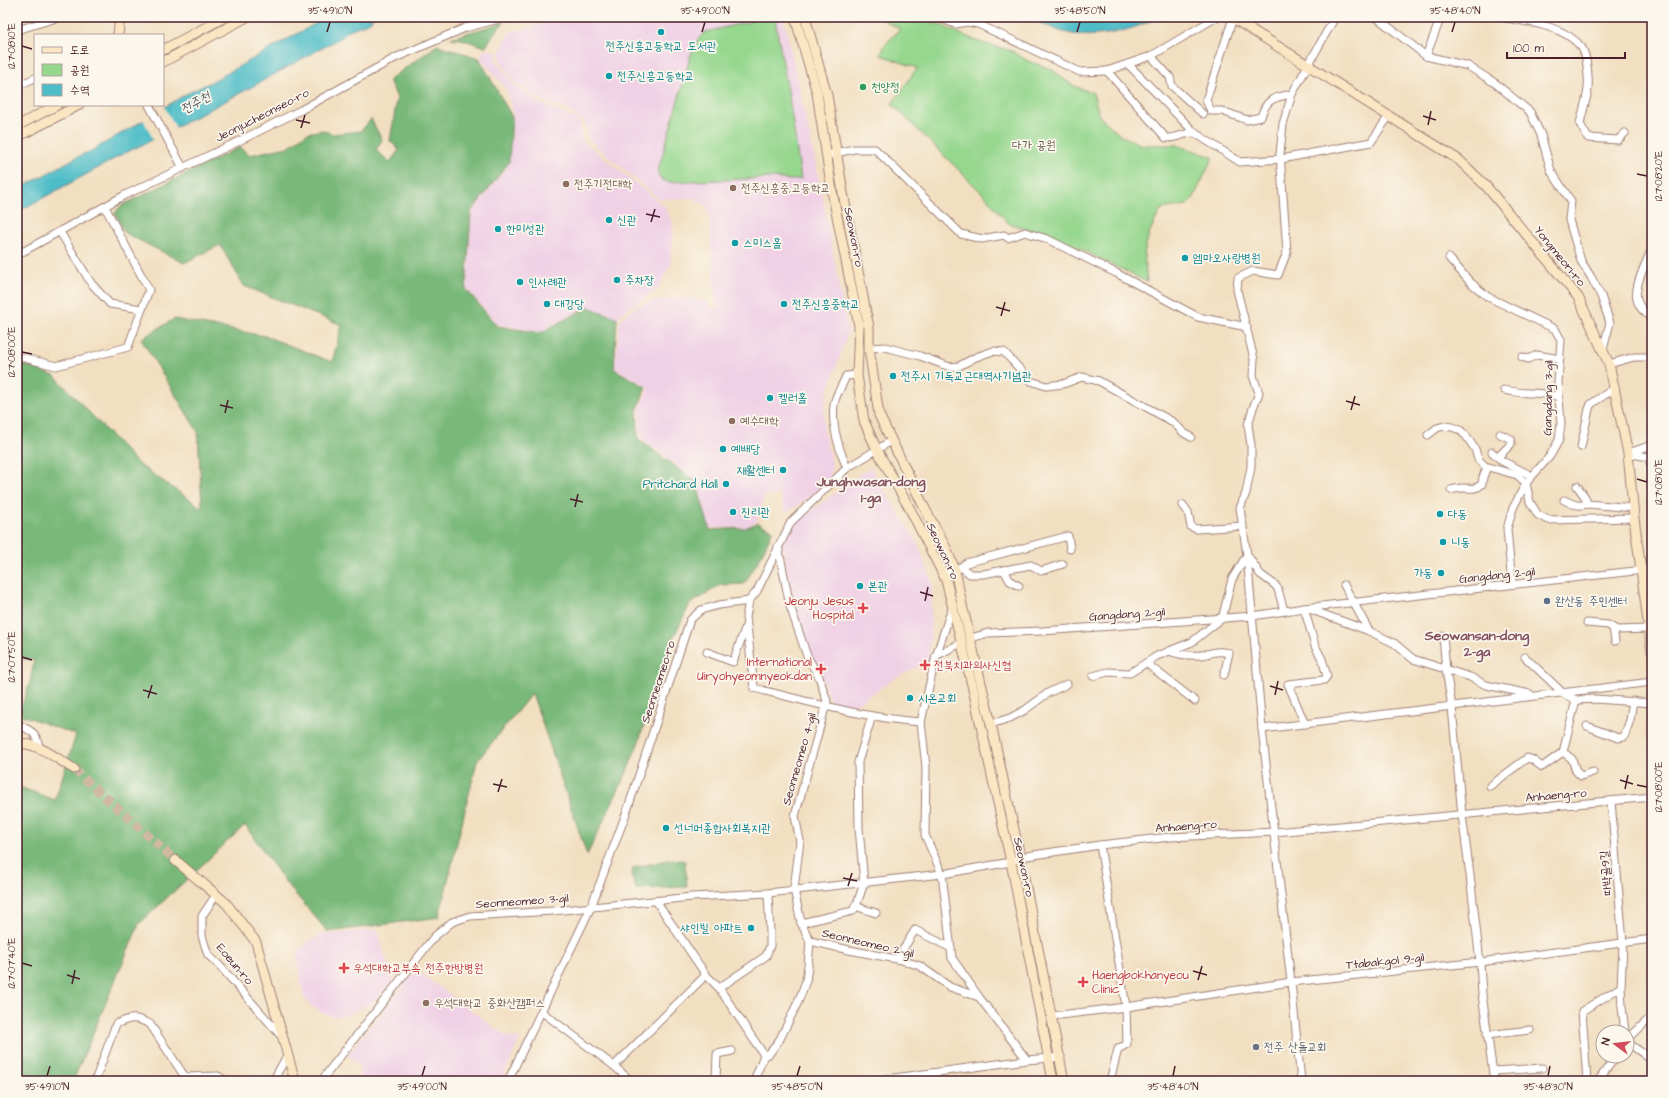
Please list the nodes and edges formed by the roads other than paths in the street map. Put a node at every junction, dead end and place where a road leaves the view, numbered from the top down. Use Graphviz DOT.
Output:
graph roads {
  1 [pos="60,17"];
  2 [pos="120,17"];
  3 [pos="225,17"];
  4 [pos="247,17"];
  5 [pos="525,17"];
  6 [pos="795,17"];
  7 [pos="805,17"];
  8 [pos="937,17"];
  9 [pos="1217,17"];
  10 [pos="1232,17"];
  11 [pos="1335,17"];
  12 [pos="1376,17"];
  13 [pos="1441,17"];
  14 [pos="1500,17"];
  15 [pos="17,30"];
  16 [pos="115,34"];
  17 [pos="164,49"];
  18 [pos="1151,56"];
  19 [pos="1426,56"];
  20 [pos="164,61"];
  21 [pos="1128,64"];
  22 [pos="1307,66"];
  23 [pos="1107,71"];
  24 [pos="34,78"];
  25 [pos="17,86"];
  26 [pos="1292,94"];
  27 [pos="55,106"];
  28 [pos="77,106"];
  29 [pos="150,106"];
  30 [pos="1203,114"];
  31 [pos="1389,116"];
  32 [pos="17,126"];
  33 [pos="1195,133"];
  34 [pos="1625,133"];
  35 [pos="17,137"];
  36 [pos="836,153"];
  37 [pos="826,155"];
  38 [pos="1281,158"];
  39 [pos="182,168"];
  40 [pos="105,207"];
  41 [pos="60,232"];
  42 [pos="1651,251"];
  43 [pos="17,255"];
  44 [pos="1449,258"];
  45 [pos="142,309"];
  46 [pos="1652,317"];
  47 [pos="1247,327"];
  48 [pos="869,348"];
  49 [pos="1603,349"];
  50 [pos="17,356"];
  51 [pos="1522,357"];
  52 [pos="1652,357"];
  53 [pos="1560,359"];
  54 [pos="1609,364"];
  55 [pos="857,375"];
  56 [pos="1615,388"];
  57 [pos="1504,390"];
  58 [pos="1559,397"];
  59 [pos="1500,434"];
  60 [pos="1428,435"];
  61 [pos="1191,436"];
  62 [pos="891,441"];
  63 [pos="1652,445"];
  64 [pos="1581,447"];
  65 [pos="876,450"];
  66 [pos="1492,452"];
  67 [pos="1628,453"];
  68 [pos="1498,457"];
  69 [pos="1487,467"];
  70 [pos="847,468"];
  71 [pos="1652,468"];
  72 [pos="1532,476"];
  73 [pos="1526,483"];
  74 [pos="1577,486"];
  75 [pos="1451,490"];
  76 [pos="1564,500"];
  77 [pos="1587,504"];
  78 [pos="1183,505"];
  79 [pos="1634,513"];
  80 [pos="1243,526"];
  81 [pos="778,546"];
  82 [pos="1070,549"];
  83 [pos="1247,555"];
  84 [pos="1063,564"];
  85 [pos="958,568"];
  86 [pos="1652,569"];
  87 [pos="1004,570"];
  88 [pos="1641,570"];
  89 [pos="943,575"];
  90 [pos="1344,584"];
  91 [pos="1512,584"];
  92 [pos="1020,586"];
  93 [pos="749,601"];
  94 [pos="1354,603"];
  95 [pos="962,605"];
  96 [pos="952,608"];
  97 [pos="1305,608"];
  98 [pos="1284,611"];
  99 [pos="1253,616"];
  100 [pos="1221,619"];
  101 [pos="1586,623"];
  102 [pos="747,625"];
  103 [pos="1613,628"];
  104 [pos="1649,629"];
  105 [pos="1369,631"];
  106 [pos="1443,636"];
  107 [pos="971,638"];
  108 [pos="1615,642"];
  109 [pos="961,643"];
  110 [pos="1169,651"];
  111 [pos="1652,651"];
  112 [pos="707,652"];
  113 [pos="936,656"];
  114 [pos="1525,657"];
  115 [pos="1146,663"];
  116 [pos="1446,670"];
  117 [pos="1224,675"];
  118 [pos="1093,676"];
  119 [pos="1652,682"];
  120 [pos="1068,684"];
  121 [pos="1564,694"];
  122 [pos="1536,696"];
  123 [pos="1576,700"];
  124 [pos="1195,701"];
  125 [pos="1633,701"];
  126 [pos="1652,703"];
  127 [pos="825,707"];
  128 [pos="1452,707"];
  129 [pos="872,716"];
  130 [pos="922,722"];
  131 [pos="17,724"];
  132 [pos="991,724"];
  133 [pos="1305,724"];
  134 [pos="1587,726"];
  135 [pos="1262,729"];
  136 [pos="17,744"];
  137 [pos="39,747"];
  138 [pos="1563,752"];
  139 [pos="74,769"];
  140 [pos="1593,772"];
  141 [pos="1490,786"];
  142 [pos="1652,797"];
  143 [pos="1611,801"];
  144 [pos="1462,815"];
  145 [pos="1274,832"];
  146 [pos="1100,845"];
  147 [pos="1020,857"];
  148 [pos="175,860"];
  149 [pos="1011,862"];
  150 [pos="942,874"];
  151 [pos="864,883"];
  152 [pos="794,889"];
  153 [pos="768,893"];
  154 [pos="216,895"];
  155 [pos="656,901"];
  156 [pos="855,906"];
  157 [pos="591,907"];
  158 [pos="876,913"];
  159 [pos="801,923"];
  160 [pos="1652,939"];
  161 [pos="810,941"];
  162 [pos="1623,942"];
  163 [pos="951,948"];
  164 [pos="897,959"];
  165 [pos="1480,962"];
  166 [pos="706,974"];
  167 [pos="1291,982"];
  168 [pos="1621,987"];
  169 [pos="719,988"];
  170 [pos="979,997"];
  171 [pos="1126,1007"];
  172 [pos="542,1012"];
  173 [pos="1052,1016"];
  174 [pos="1652,1016"];
  175 [pos="1624,1024"];
  176 [pos="1530,1030"];
  177 [pos="1635,1033"];
  178 [pos="1487,1034"];
  179 [pos="284,1039"];
  180 [pos="1635,1047"];
  181 [pos="732,1051"];
  182 [pos="288,1054"];
  183 [pos="764,1055"];
  184 [pos="1061,1057"];
  185 [pos="1049,1059"];
  186 [pos="1027,1060"];
  187 [pos="1652,1060"];
  188 [pos="1610,1064"];
  189 [pos="614,1066"];
  190 [pos="1542,1068"];
  191 [pos="1493,1071"];
  192 [pos="886,1080"];
  193 [pos="95,1081"];
  194 [pos="226,1081"];
  195 [pos="273,1081"];
  196 [pos="295,1081"];
  197 [pos="321,1081"];
  198 [pos="508,1081"];
  199 [pos="631,1081"];
  200 [pos="716,1081"];
  201 [pos="754,1081"];
  202 [pos="872,1081"];
  203 [pos="1053,1081"];
  204 [pos="1064,1081"];
  205 [pos="1110,1081"];
  206 [pos="1301,1081"];
  207 [pos="1494,1081"];
  208 [pos="1587,1081"];
  209 [pos="1598,1081"];
  1 -- 15 [label="street"];
  2 -- 16 [label="street"];
  3 -- 17 [label="street"];
  4 -- 20 [label="street"];
  5 -- 39 [label="street, Jeonjucheonseo-ro"];
  6 -- 37 [label="street, Seowon-ro"];
  7 -- 36 [label="street, Seowon-ro"];
  8 -- 23 [label="street"];
  9 -- 18 [label="street"];
  10 -- 22 [label="street, Yongmeori-ro"];
  10 -- 26 [label="street"];
  11 -- 22 [label="street"];
  12 -- 19 [label="street"];
  13 -- 19 [label="street"];
  14 -- 34 [label="street"];
  18 -- 21 [label="street"];
  18 -- 30 [label="street"];
  19 -- 49 [label="street"];
  21 -- 23 [label="street"];
  21 -- 33 [label="street"];
  22 -- 26 [label="street"];
  22 -- 31 [label="street, Yongmeori-ro"];
  23 -- 33 [label="street"];
  24 -- 25 [label="street"];
  26 -- 38 [label="street"];
  27 -- 32 [label="street"];
  28 -- 35 [label="street"];
  29 -- 39 [label="street"];
  31 -- 38 [label="street"];
  31 -- 49 [label="street, Yongmeori-ro"];
  33 -- 38 [label="street"];
  36 -- 37 [label="street"];
  36 -- 47 [label="street"];
  36 -- 48 [label="street, Seowon-ro"];
  37 -- 55 [label="street, Seowon-ro"];
  38 -- 47 [label="street"];
  39 -- 40 [label="street, Jeonjucheonseo-ro"];
  40 -- 41 [label="street, Jeonjucheonseo-ro"];
  40 -- 45 [label="street"];
  41 -- 43 [label="street, Jeonjucheonseo-ro"];
  41 -- 45 [label="street"];
  42 -- 46 [label="street"];
  44 -- 53 [label="street, Gangdang 3-gil"];
  45 -- 50 [label="street"];
  47 -- 80 [label="street"];
  48 -- 61 [label="street"];
  48 -- 62 [label="street, Seowon-ro"];
  49 -- 54 [label="street, Yongmeori-ro"];
  51 -- 53 [label="street"];
  52 -- 54 [label="street"];
  53 -- 58 [label="street, Gangdang 3-gil"];
  54 -- 56 [label="street, Yongmeori-ro"];
  55 -- 65 [label="street, Seowon-ro"];
  55 -- 70 [label="street"];
  56 -- 64 [label="street"];
  56 -- 67 [label="street, Yongmeori-ro"];
  57 -- 58 [label="street"];
  58 -- 72 [label="street, Gangdang 3-gil"];
  59 -- 68 [label="street"];
  60 -- 69 [label="street"];
  62 -- 65 [label="street"];
  62 -- 85 [label="street, Seowon-ro"];
  63 -- 67 [label="street"];
  65 -- 70 [label="street"];
  65 -- 89 [label="street, Seowon-ro"];
  66 -- 68 [label="street"];
  67 -- 71 [label="street"];
  67 -- 79 [label="street, Yongmeori-ro"];
  68 -- 72 [label="street"];
  69 -- 73 [label="street"];
  69 -- 75 [label="street"];
  70 -- 81 [label="street"];
  72 -- 73 [label="street, Gangdang 3-gil"];
  73 -- 79 [label="street"];
  73 -- 91 [label="street, Gangdang 3-gil"];
  74 -- 77 [label="street"];
  76 -- 77 [label="street"];
  77 -- 79 [label="street"];
  78 -- 80 [label="street"];
  79 -- 88 [label="street, Yongmeori-ro"];
  80 -- 83 [label="street"];
  81 -- 93 [label="street"];
  81 -- 127 [label="street, Seonneomeo 4-gil"];
  82 -- 85 [label="street"];
  83 -- 98 [label="street"];
  83 -- 99 [label="street"];
  83 -- 100 [label="street"];
  84 -- 87 [label="street"];
  85 -- 87 [label="street"];
  85 -- 89 [label="street"];
  85 -- 95 [label="street, Seowon-ro"];
  86 -- 88 [label="street, Gangdang 2-gil"];
  87 -- 92 [label="street"];
  88 -- 91 [label="street, Gangdang 2-gil"];
  88 -- 104 [label="street, Yongmeori-ro"];
  89 -- 96 [label="street, Seowon-ro"];
  90 -- 94 [label="street"];
  91 -- 94 [label="street, Gangdang 2-gil"];
  93 -- 102 [label="street, Seonneomeo 4-gil"];
  93 -- 157 [label="street, Seonneomeo-ro"];
  94 -- 97 [label="street, Gangdang 2-gil"];
  94 -- 105 [label="street"];
  95 -- 96 [label="street"];
  95 -- 107 [label="street, Seowon-ro"];
  96 -- 109 [label="street, Seowon-ro"];
  96 -- 113 [label="street"];
  97 -- 98 [label="street, Gangdang 2-gil"];
  97 -- 105 [label="street"];
  97 -- 133 [label="street"];
  98 -- 99 [label="street, Gangdang 2-gil"];
  99 -- 100 [label="street, Gangdang 2-gil"];
  99 -- 135 [label="street"];
  100 -- 107 [label="street, Gangdang 2-gil"];
  100 -- 110 [label="street"];
  101 -- 103 [label="street"];
  102 -- 112 [label="street"];
  102 -- 127 [label="street, Seonneomeo 4-gil"];
  103 -- 104 [label="street"];
  103 -- 108 [label="street"];
  104 -- 111 [label="street, Yongmeori-ro"];
  105 -- 116 [label="street"];
  106 -- 116 [label="street"];
  107 -- 132 [label="street, Seowon-ro"];
  109 -- 113 [label="street"];
  109 -- 149 [label="street, Seowon-ro"];
  110 -- 115 [label="street"];
  110 -- 117 [label="street"];
  113 -- 130 [label="street"];
  114 -- 121 [label="street"];
  115 -- 118 [label="street"];
  115 -- 124 [label="street"];
  116 -- 122 [label="street"];
  116 -- 128 [label="street"];
  119 -- 121 [label="street"];
  120 -- 132 [label="street"];
  121 -- 122 [label="street"];
  121 -- 123 [label="street"];
  122 -- 128 [label="street"];
  123 -- 125 [label="street"];
  123 -- 138 [label="street"];
  125 -- 126 [label="street"];
  125 -- 134 [label="street"];
  127 -- 129 [label="street, Seonneomeo 4-gil"];
  127 -- 152 [label="street, Seonneomeo 4-gil"];
  128 -- 133 [label="street"];
  128 -- 144 [label="street"];
  129 -- 130 [label="street, Seonneomeo 4-gil"];
  129 -- 151 [label="street"];
  130 -- 150 [label="street"];
  131 -- 137 [label="street"];
  132 -- 147 [label="street, Seowon-ro"];
  133 -- 135 [label="street"];
  135 -- 145 [label="street"];
  136 -- 137 [label="street"];
  137 -- 139 [label="street"];
  138 -- 140 [label="street"];
  138 -- 141 [label="street"];
  142 -- 143 [label="street, Anhaeng-ro"];
  143 -- 144 [label="street, Anhaeng-ro"];
  143 -- 162 [label="street, 따박골9길"];
  144 -- 145 [label="street, Anhaeng-ro"];
  144 -- 165 [label="street"];
  145 -- 146 [label="street, Anhaeng-ro"];
  145 -- 167 [label="street"];
  146 -- 147 [label="street, Anhaeng-ro"];
  146 -- 171 [label="street"];
  147 -- 149 [label="street, Anhaeng-ro"];
  147 -- 173 [label="street, Seowon-ro"];
  148 -- 154 [label="street, Eoeun-ro"];
  149 -- 150 [label="street, Seonneomeo 3-gil"];
  149 -- 185 [label="street, Seowon-ro"];
  150 -- 151 [label="street, Seonneomeo 3-gil"];
  150 -- 163 [label="street"];
  151 -- 152 [label="street, Seonneomeo 3-gil"];
  151 -- 156 [label="street"];
  152 -- 153 [label="street, Seonneomeo 3-gil"];
  152 -- 159 [label="street"];
  153 -- 155 [label="street, Seonneomeo 3-gil"];
  153 -- 169 [label="street"];
  154 -- 179 [label="street, Eoeun-ro"];
  154 -- 179 [label="street, Eoeun-ro"];
  155 -- 157 [label="street, Seonneomeo 3-gil"];
  155 -- 166 [label="street"];
  156 -- 158 [label="street"];
  156 -- 159 [label="street"];
  157 -- 172 [label="street, Seonneomeo-ro"];
  157 -- 197 [label="street, Seonneomeo 3-gil"];
  159 -- 161 [label="street"];
  160 -- 162 [label="street, Ttabakgol 9-gil"];
  161 -- 164 [label="street, Seonneomeo 2-gil"];
  161 -- 183 [label="street"];
  162 -- 165 [label="street, Ttabakgol 9-gil"];
  162 -- 168 [label="street"];
  163 -- 164 [label="street"];
  163 -- 170 [label="street"];
  164 -- 170 [label="street, Seonneomeo 2-gil"];
  165 -- 167 [label="street, Ttabakgol 9-gil"];
  165 -- 178 [label="street"];
  166 -- 169 [label="street"];
  166 -- 189 [label="street"];
  167 -- 171 [label="street, Ttabakgol 9-gil"];
  167 -- 206 [label="street"];
  168 -- 175 [label="street"];
  168 -- 208 [label="street"];
  169 -- 183 [label="street"];
  170 -- 186 [label="street"];
  171 -- 173 [label="street, Ttabakgol 9-gil"];
  171 -- 205 [label="street"];
  172 -- 189 [label="street"];
  172 -- 198 [label="street, Seonneomeo-ro"];
  173 -- 184 [label="street, Seowon-ro"];
  174 -- 177 [label="street"];
  176 -- 178 [label="street"];
  178 -- 191 [label="street"];
  179 -- 182 [label="street, Eoeun-ro"];
  180 -- 187 [label="street"];
  181 -- 200 [label="street"];
  182 -- 195 [label="street"];
  182 -- 196 [label="street, Eoeun-ro"];
  183 -- 201 [label="street"];
  184 -- 185 [label="street"];
  184 -- 204 [label="street, Seowon-ro"];
  185 -- 186 [label="street"];
  185 -- 203 [label="street, Seowon-ro"];
  186 -- 192 [label="street"];
  188 -- 209 [label="street"];
  189 -- 199 [label="street"];
  190 -- 191 [label="street"];
  191 -- 207 [label="street"];
  192 -- 202 [label="street"];
  193 -- 194 [label="street"];
}
